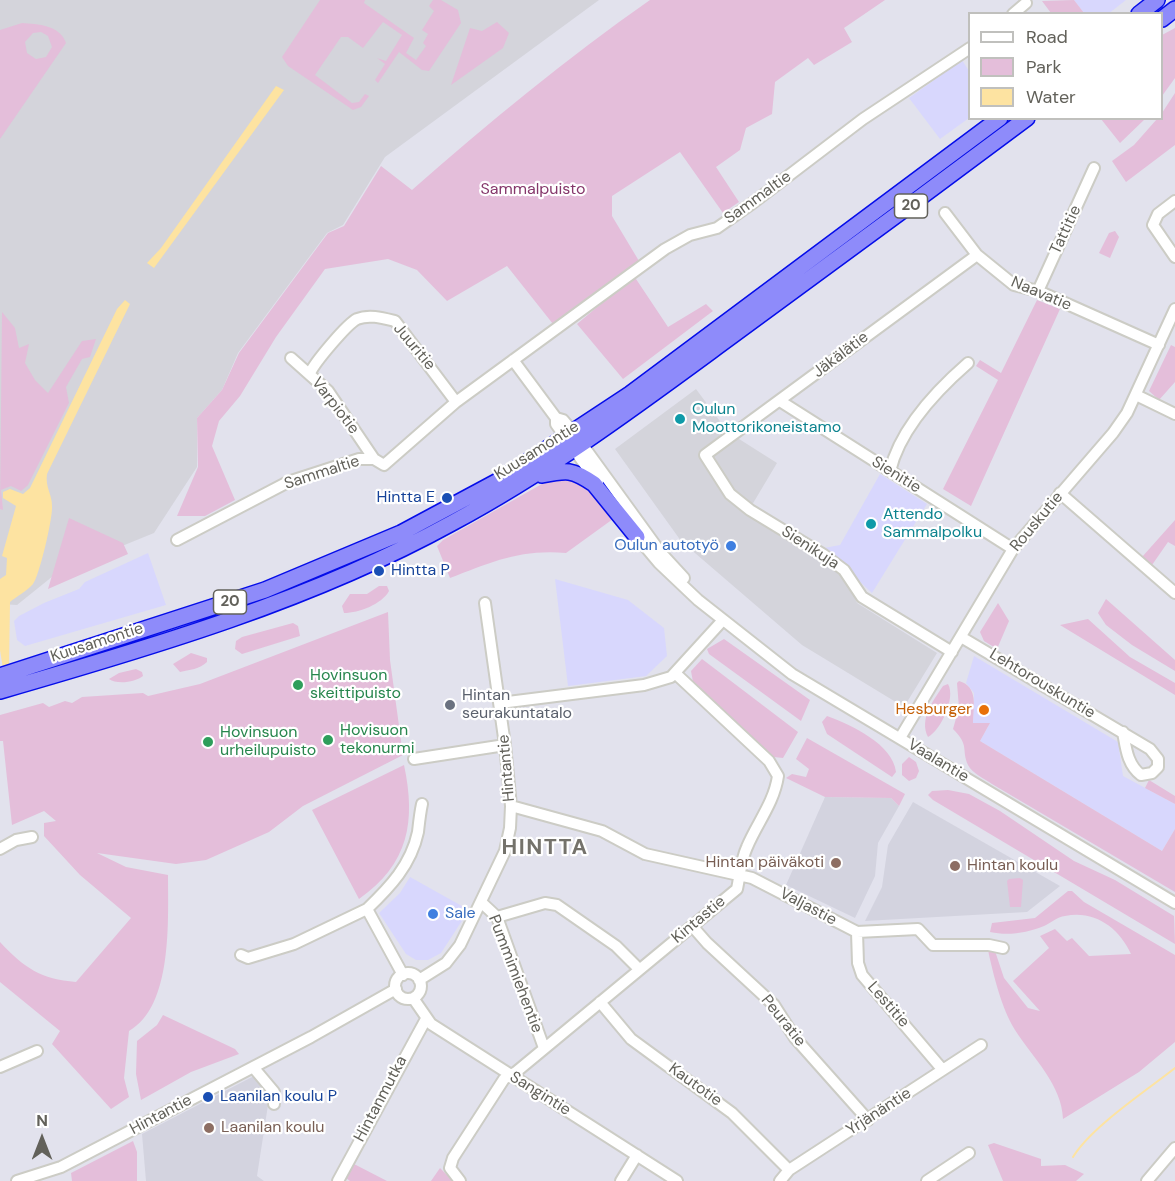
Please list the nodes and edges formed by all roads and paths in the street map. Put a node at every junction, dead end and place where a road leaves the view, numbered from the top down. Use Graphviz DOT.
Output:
graph roads {
  1 [pos="1157,0"];
  2 [pos="1026,3"];
  3 [pos="1015,12"];
  4 [pos="1142,12"];
  5 [pos="968,49"];
  6 [pos="997,120"];
  7 [pos="1024,120"];
  8 [pos="1094,168"];
  9 [pos="1175,201"];
  10 [pos="945,213"];
  11 [pos="977,255"];
  12 [pos="1175,257"];
  13 [pos="1038,291"];
  14 [pos="1175,309"];
  15 [pos="1159,345"];
  16 [pos="291,358"];
  17 [pos="513,360"];
  18 [pos="968,363"];
  19 [pos="310,373"];
  20 [pos="1136,394"];
  21 [pos="780,401"];
  22 [pos="456,402"];
  23 [pos="1175,414"];
  24 [pos="574,442"];
  25 [pos="705,455"];
  26 [pos="374,459"];
  27 [pos="890,471"];
  28 [pos="534,476"];
  29 [pos="1060,493"];
  30 [pos="637,537"];
  31 [pos="177,540"];
  32 [pos="1013,549"];
  33 [pos="1175,593"];
  34 [pos="485,603"];
  35 [pos="709,608"];
  36 [pos="723,621"];
  37 [pos="961,637"];
  38 [pos="952,652"];
  39 [pos="675,673"];
  40 [pos="0,676"];
  41 [pos="0,691"];
  42 [pos="500,703"];
  43 [pos="1123,732"];
  44 [pos="900,738"];
  45 [pos="505,746"];
  46 [pos="414,759"];
  47 [pos="422,804"];
  48 [pos="511,806"];
  49 [pos="32,837"];
  50 [pos="0,849"];
  51 [pos="740,875"];
  52 [pos="482,903"];
  53 [pos="1175,903"];
  54 [pos="367,909"];
  55 [pos="496,917"];
  56 [pos="693,927"];
  57 [pos="857,932"];
  58 [pos="1003,948"];
  59 [pos="241,956"];
  60 [pos="639,969"];
  61 [pos="403,975"];
  62 [pos="419,980"];
  63 [pos="396,989"];
  64 [pos="413,998"];
  65 [pos="600,1002"];
  66 [pos="426,1019"];
  67 [pos="981,1045"];
  68 [pos="544,1048"];
  69 [pos="37,1052"];
  70 [pos="0,1067"];
  71 [pos="253,1067"];
  72 [pos="942,1069"];
  73 [pos="510,1075"];
  74 [pos="274,1104"];
  75 [pos="868,1120"];
  76 [pos="1175,1148"];
  77 [pos="969,1153"];
  78 [pos="637,1155"];
  79 [pos="789,1170"];
  80 [pos="17,1181"];
  81 [pos="338,1181"];
  82 [pos="460,1181"];
  83 [pos="621,1181"];
  84 [pos="677,1181"];
  85 [pos="780,1181"];
  86 [pos="927,1181"];
  87 [pos="1147,1181"];
  1 -- 4 [label="highway"];
  2 -- 3 [label="street"];
  5 -- 17 [label="street, Sammaltie"];
  6 -- 24 [label="highway, Kuusamontie / 20"];
  7 -- 24 [label="highway, Kuusamontie / 20"];
  8 -- 13 [label="street, Tattitie"];
  9 -- 12 [label="street"];
  10 -- 11 [label="street, Naavatie"];
  11 -- 13 [label="street, Naavatie"];
  11 -- 21 [label="street, Jäkälätie"];
  13 -- 15 [label="street, Naavatie"];
  14 -- 15 [label="street, Rouskutie"];
  15 -- 20 [label="street, Rouskutie"];
  16 -- 19 [label="street, Varpiotie"];
  17 -- 22 [label="street, Sammaltie"];
  17 -- 24 [label="street"];
  18 -- 27 [label="street"];
  19 -- 22 [label="street, Juuritie"];
  19 -- 26 [label="street, Varpiotie"];
  20 -- 23 [label="street"];
  20 -- 29 [label="street, Rouskutie"];
  21 -- 25 [label="street, Jäkälätie"];
  21 -- 27 [label="street, Sienitie"];
  22 -- 26 [label="street, Sammaltie"];
  24 -- 28 [label="highway, Kuusamontie / 20"];
  24 -- 30 [label="street, Vaalantie"];
  24 -- 35 [label="street, Vaalantie"];
  24 -- 40 [label="highway, Kuusamontie / 20"];
  25 -- 38 [label="street, Sienikuja"];
  26 -- 31 [label="street, Sammaltie"];
  27 -- 32 [label="street, Sienitie"];
  28 -- 30 [label="highway"];
  28 -- 41 [label="highway, Kuusamontie / 20"];
  29 -- 32 [label="street, Rouskutie"];
  29 -- 33 [label="street"];
  30 -- 35 [label="street, Vaalantie"];
  32 -- 37 [label="street, Rouskutie"];
  34 -- 42 [label="street, Hintantie"];
  35 -- 36 [label="street, Vaalantie"];
  36 -- 39 [label="street"];
  36 -- 44 [label="street, Vaalantie"];
  37 -- 38 [label="street, Rouskutie"];
  37 -- 43 [label="street, Lehtorouskuntie"];
  38 -- 44 [label="street, Rouskutie"];
  39 -- 42 [label="street"];
  39 -- 51 [label="street, Kintastie"];
  42 -- 45 [label="street, Hintantie"];
  44 -- 53 [label="street, Vaalantie"];
  45 -- 46 [label="street"];
  45 -- 48 [label="street, Hintantie"];
  47 -- 54 [label="street"];
  48 -- 51 [label="street, Valjastie"];
  48 -- 52 [label="street, Hintantie"];
  49 -- 50 [label="street"];
  51 -- 56 [label="street, Kintastie"];
  51 -- 57 [label="street, Valjastie"];
  52 -- 55 [label="street, Pummimiehentie"];
  52 -- 62 [label="street, Hintantie"];
  54 -- 59 [label="street"];
  54 -- 61 [label="street"];
  55 -- 60 [label="street"];
  55 -- 68 [label="street, Pummimiehentie"];
  56 -- 60 [label="street, Kintastie"];
  56 -- 75 [label="street, Peuratie"];
  57 -- 58 [label="street, Valjastie"];
  57 -- 72 [label="street, Lestitie"];
  60 -- 65 [label="street, Kintastie"];
  61 -- 62 [label="street"];
  61 -- 63 [label="street"];
  62 -- 64 [label="street"];
  63 -- 64 [label="street"];
  63 -- 71 [label="street, Hintantie"];
  64 -- 66 [label="street, Sangintie"];
  65 -- 68 [label="street, Kintastie"];
  65 -- 79 [label="street, Kautotie"];
  66 -- 73 [label="street, Sangintie"];
  66 -- 81 [label="street, Hintanmutka"];
  67 -- 72 [label="street, Yrjänäntie"];
  68 -- 73 [label="street, Kintastie"];
  69 -- 70 [label="street"];
  71 -- 74 [label="street"];
  71 -- 80 [label="street, Hintantie"];
  72 -- 75 [label="street, Yrjänäntie"];
  73 -- 78 [label="street, Sangintie"];
  73 -- 82 [label="street, Kintastie"];
  75 -- 79 [label="street, Yrjänäntie"];
  76 -- 87 [label="street"];
  77 -- 86 [label="street"];
  78 -- 83 [label="street"];
  78 -- 84 [label="street, Sangintie"];
  79 -- 85 [label="street, Yrjänäntie"];
}
